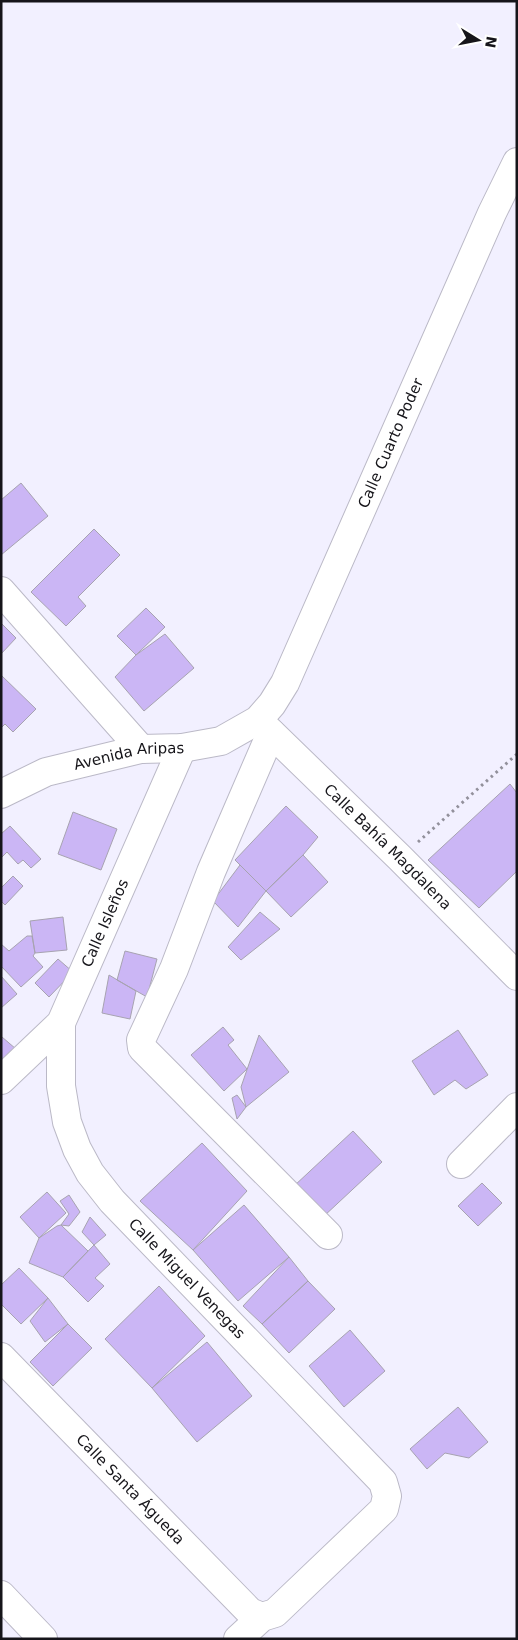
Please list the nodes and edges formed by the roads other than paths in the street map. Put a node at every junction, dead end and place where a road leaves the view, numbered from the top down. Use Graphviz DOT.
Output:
graph roads {
  1 [pos="517,162"];
  2 [pos="1,591"];
  3 [pos="264,727"];
  4 [pos="182,748"];
  5 [pos="141,749"];
  6 [pos="1,794"];
  7 [pos="517,976"];
  8 [pos="61,1023"];
  9 [pos="1,1080"];
  10 [pos="517,1107"];
  11 [pos="461,1164"];
  12 [pos="328,1235"];
  13 [pos="1,1357"];
  14 [pos="1,1595"];
  15 [pos="262,1617"];
  16 [pos="43,1639"];
  17 [pos="238,1639"];
  1 -- 3 [label="street, Calle Cuarto Poder"];
  2 -- 5 [label="street"];
  3 -- 4 [label="street, Avenida Aripas"];
  3 -- 7 [label="street, Calle Bahía Magdalena"];
  3 -- 12 [label="street"];
  4 -- 5 [label="street, Avenida Aripas"];
  4 -- 8 [label="street, Calle Isleños"];
  5 -- 6 [label="street, Avenida Aripas"];
  8 -- 9 [label="street, Calle Isleños"];
  8 -- 15 [label="street, Calle Miguel Venegas"];
  10 -- 11 [label="street"];
  13 -- 15 [label="street, Calle Santa Águeda"];
  14 -- 16 [label="street"];
  15 -- 17 [label="street"];
}
